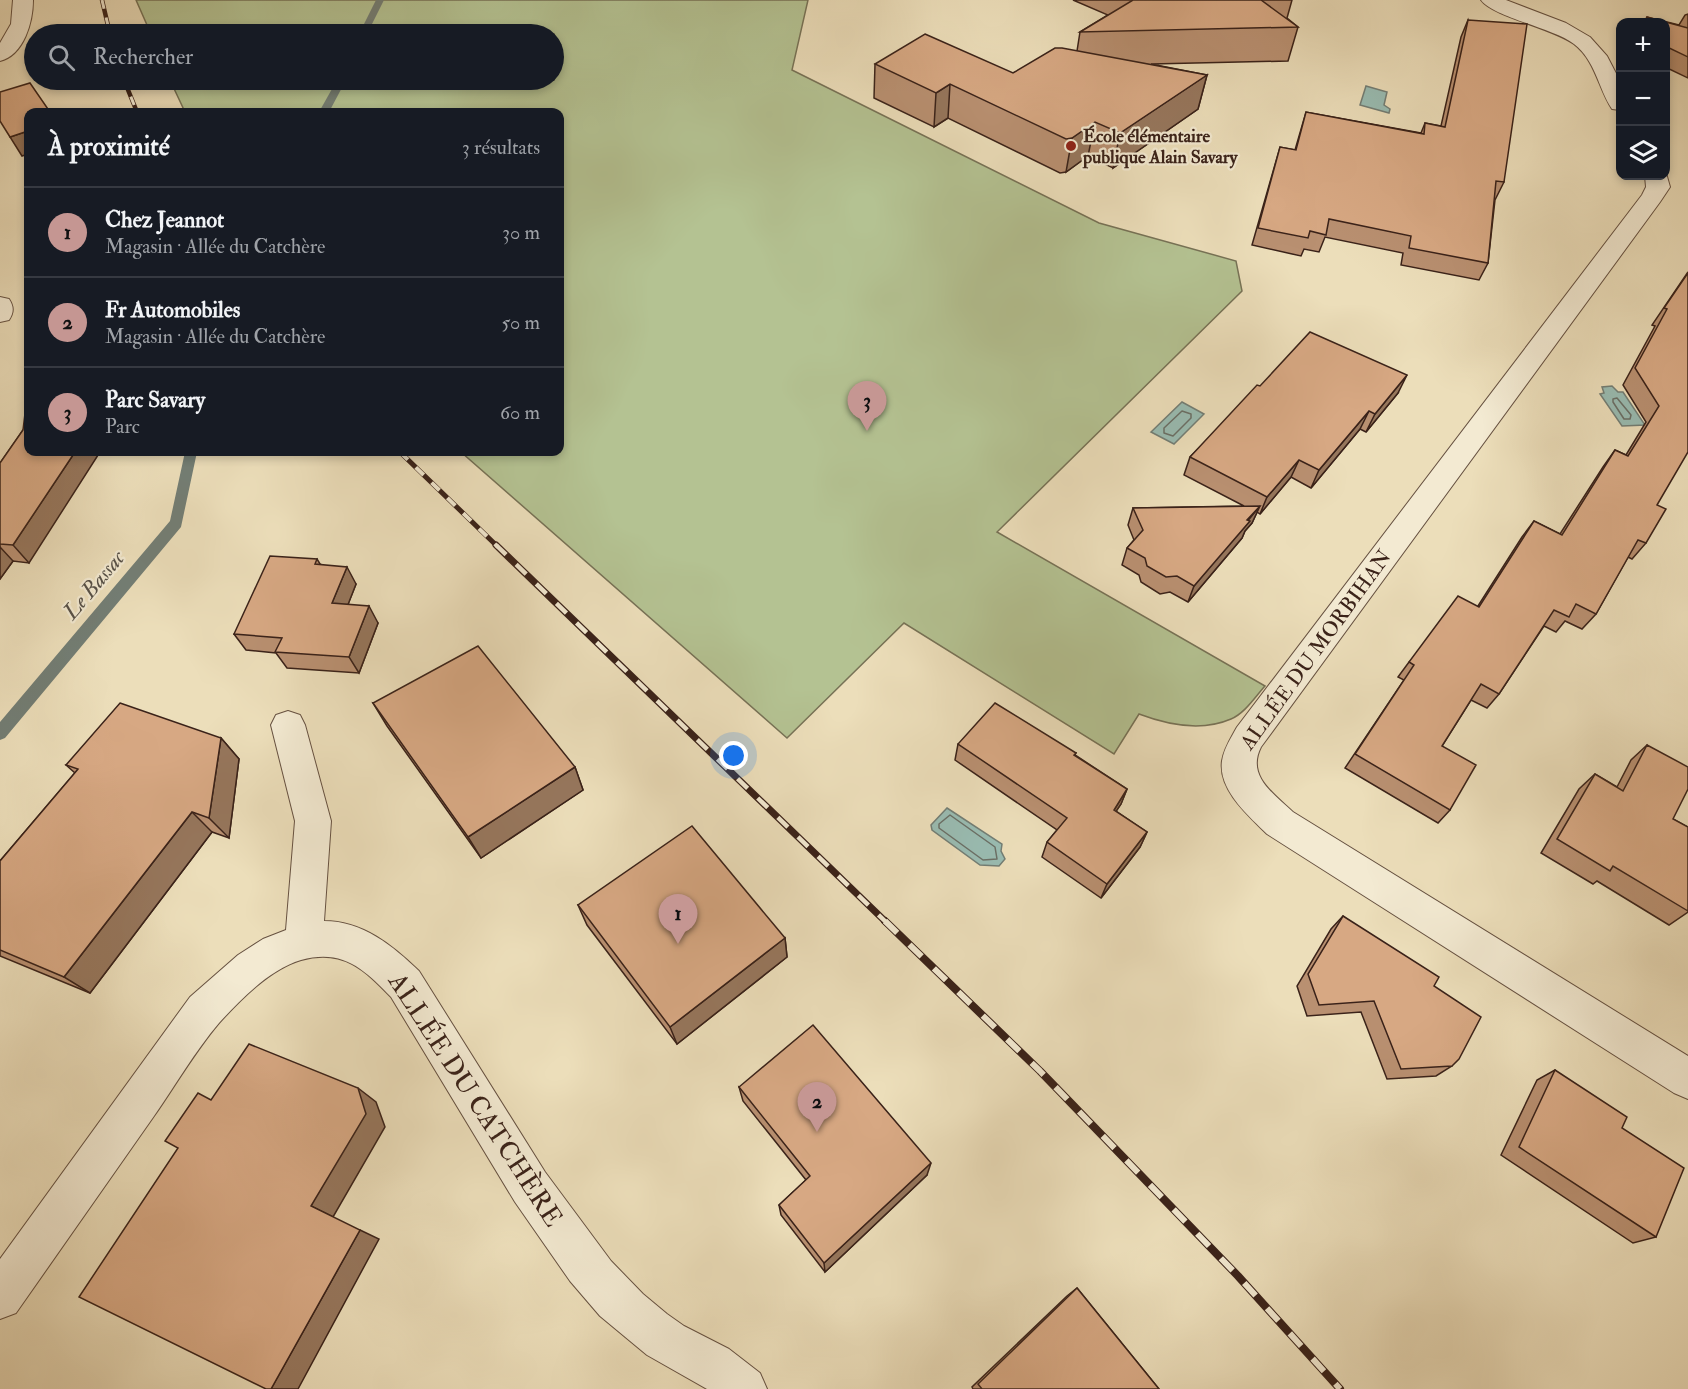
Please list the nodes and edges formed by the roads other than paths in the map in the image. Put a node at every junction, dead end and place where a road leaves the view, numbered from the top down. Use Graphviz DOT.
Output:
graph roads {
  1 [pos="23,0"];
  2 [pos="1491,0"];
  3 [pos="0,55"];
  4 [pos="1616,96"];
  5 [pos="1657,180"];
  6 [pos="0,305"];
  7 [pos="0,314"];
  8 [pos="288,725"];
  9 [pos="304,941"];
  10 [pos="1688,1079"];
  11 [pos="0,1297"];
  12 [pos="744,1389"];
  1 -- 3 [label="street"];
  2 -- 4 [label="street"];
  5 -- 10 [label="street, ALLÉE DU MORBIHAN"];
  6 -- 7 [label="street"];
  8 -- 9 [label="street"];
  9 -- 11 [label="street, ALLÉE DU CATCHÈRE"];
  9 -- 12 [label="street, ALLÉE DU CATCHÈRE"];
}
